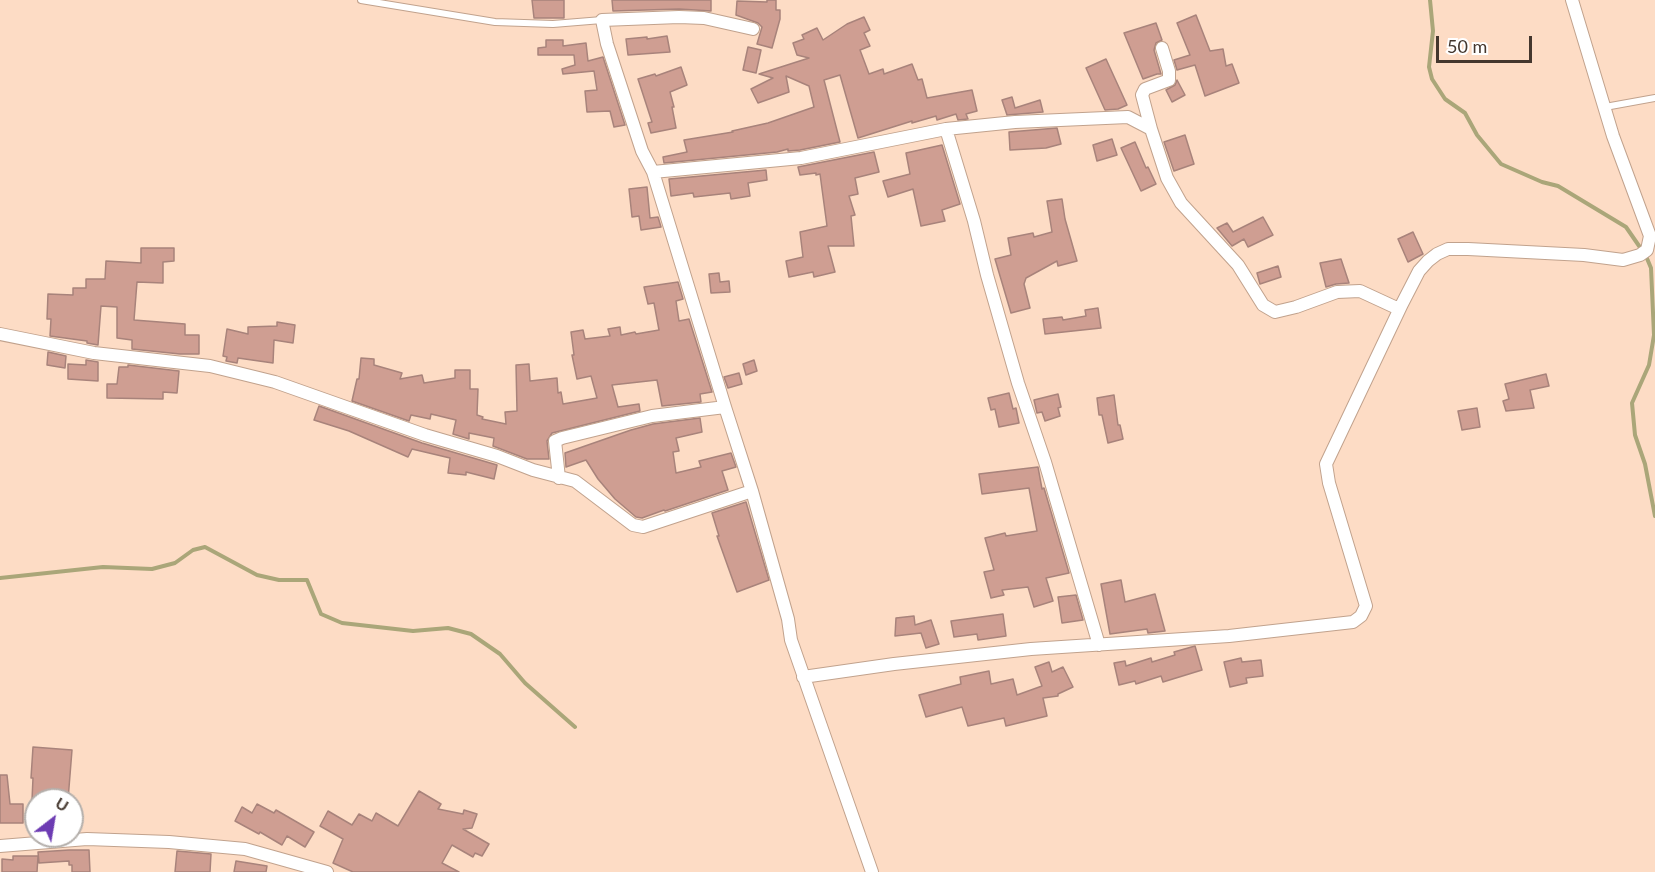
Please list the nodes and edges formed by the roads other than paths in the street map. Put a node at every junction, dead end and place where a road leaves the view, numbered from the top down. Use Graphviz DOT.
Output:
graph roads {
  1 [pos="360,0"];
  2 [pos="1572,0"];
  3 [pos="602,20"];
  4 [pos="753,29"];
  5 [pos="1162,48"];
  6 [pos="1655,98"];
  7 [pos="1605,107"];
  8 [pos="946,129"];
  9 [pos="1151,129"];
  10 [pos="653,172"];
  11 [pos="1399,309"];
  12 [pos="0,334"];
  13 [pos="725,407"];
  14 [pos="559,478"];
  15 [pos="752,490"];
  16 [pos="1099,645"];
  17 [pos="803,677"];
  18 [pos="0,846"];
  19 [pos="327,872"];
  20 [pos="872,872"];
  1 -- 3 [label="lane"];
  2 -- 7 [label="street"];
  3 -- 4 [label="street"];
  3 -- 10 [label="street"];
  5 -- 9 [label="street"];
  6 -- 7 [label="lane"];
  7 -- 11 [label="street"];
  8 -- 9 [label="street"];
  8 -- 10 [label="street"];
  8 -- 16 [label="street"];
  9 -- 11 [label="street"];
  10 -- 13 [label="street"];
  11 -- 16 [label="street"];
  12 -- 14 [label="street"];
  13 -- 14 [label="street"];
  13 -- 15 [label="street"];
  14 -- 15 [label="street"];
  15 -- 17 [label="street"];
  16 -- 17 [label="street"];
  17 -- 20 [label="street"];
  18 -- 19 [label="street"];
}
